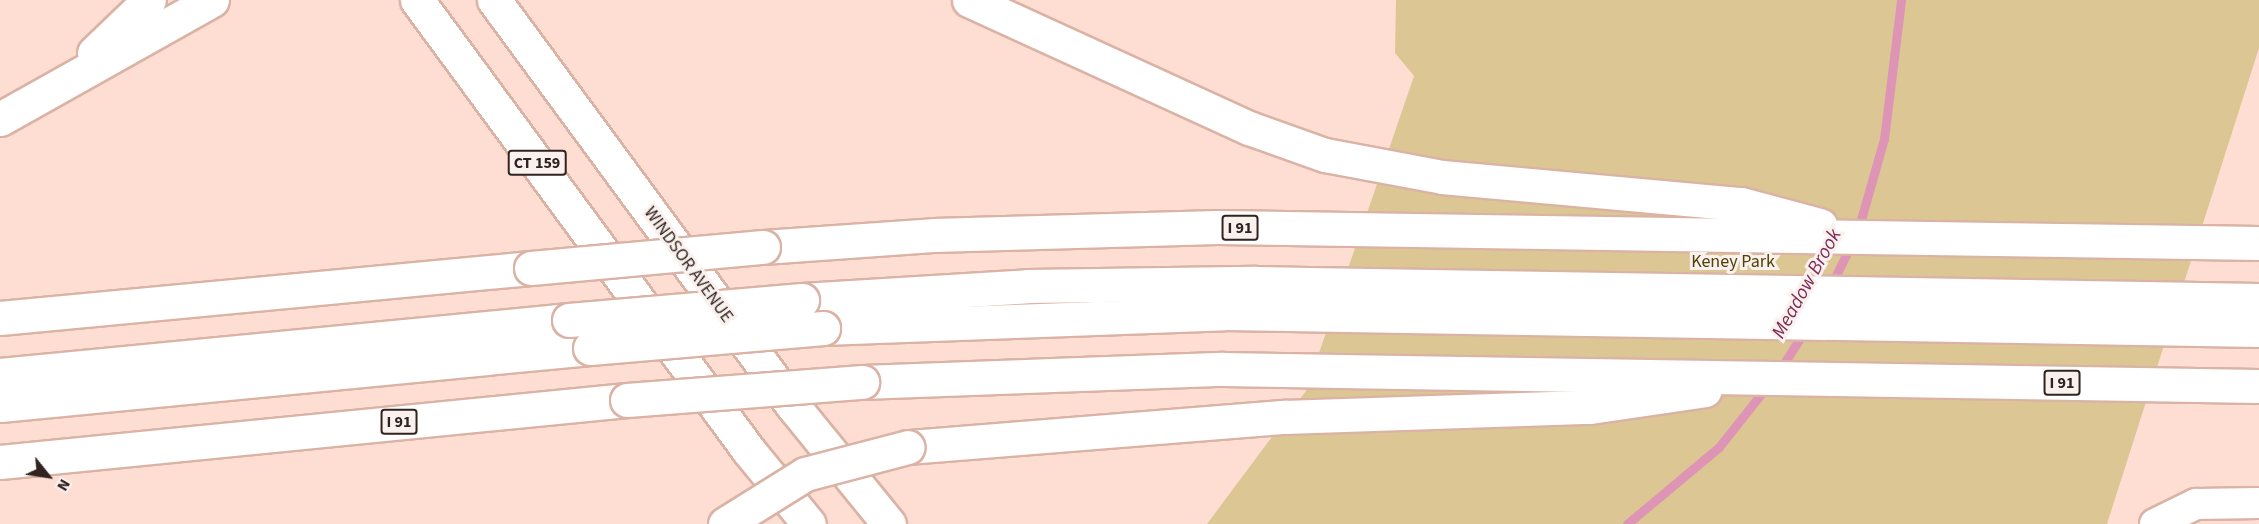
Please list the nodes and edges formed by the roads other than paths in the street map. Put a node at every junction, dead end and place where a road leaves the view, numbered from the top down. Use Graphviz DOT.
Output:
graph roads {
  1 [pos="149,0"];
  2 [pos="212,0"];
  3 [pos="417,0"];
  4 [pos="494,0"];
  5 [pos="969,0"];
  6 [pos="14,112"];
  7 [pos="1852,237"];
  8 [pos="2259,243"];
  9 [pos="2259,300"];
  10 [pos="0,318"];
  11 [pos="2259,330"];
  12 [pos="0,375"];
  13 [pos="1746,377"];
  14 [pos="2259,386"];
  15 [pos="0,405"];
  16 [pos="0,462"];
  17 [pos="2259,503"];
  18 [pos="725,524"];
  19 [pos="809,524"];
  20 [pos="889,524"];
  21 [pos="2155,524"];
  1 -- 6 [label="main road"];
  2 -- 6 [label="main road"];
  3 -- 19 [label="main road, CT 159"];
  4 -- 20 [label="main road, WINDSOR AVENUE"];
  5 -- 7 [label="main road"];
  7 -- 8 [label="main road, I 91"];
  7 -- 10 [label="main road, I 91, bridge"];
  9 -- 12 [label="main road, bridge"];
  11 -- 15 [label="main road, bridge"];
  13 -- 14 [label="main road, I 91"];
  13 -- 16 [label="main road, I 91, bridge"];
  13 -- 18 [label="main road, bridge"];
  17 -- 21 [label="street"];
}
